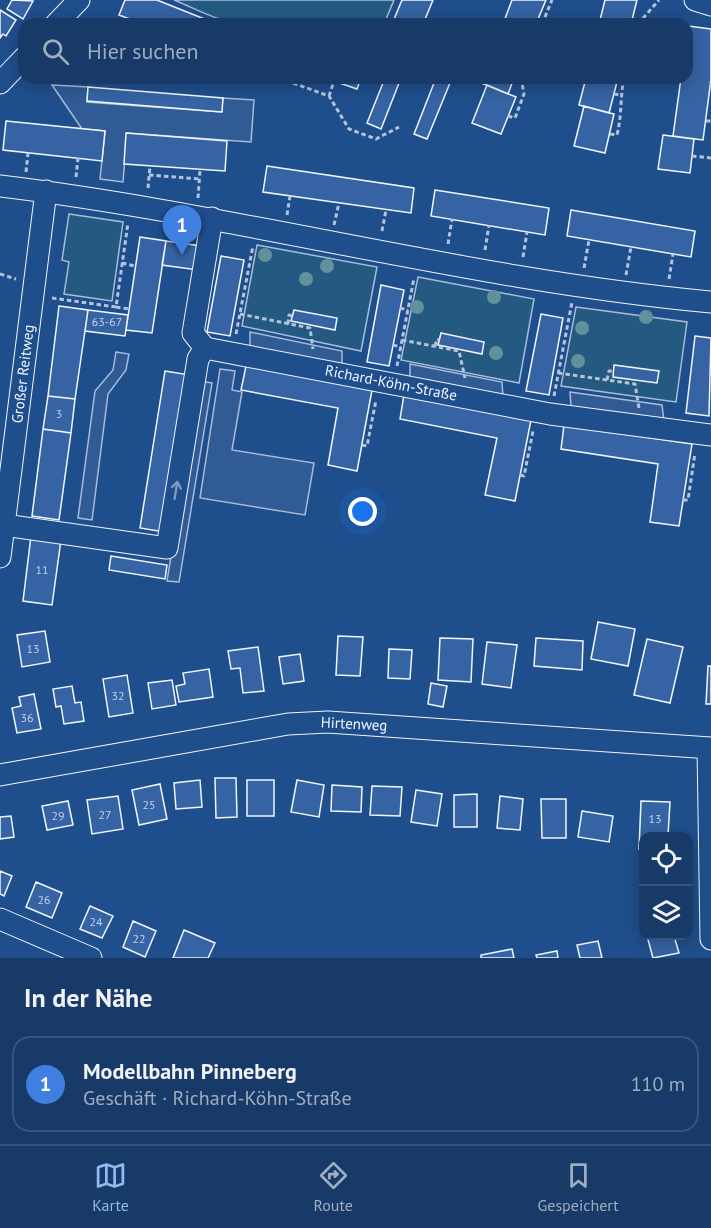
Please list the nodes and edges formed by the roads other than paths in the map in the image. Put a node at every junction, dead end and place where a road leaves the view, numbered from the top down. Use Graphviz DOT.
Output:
graph roads {
  1 [pos="79,0"];
  2 [pos="695,0"];
  3 [pos="711,5"];
  4 [pos="62,18"];
  5 [pos="18,64"];
  6 [pos="0,83"];
  7 [pos="0,186"];
  8 [pos="46,191"];
  9 [pos="204,217"];
  10 [pos="711,302"];
  11 [pos="205,348"];
  12 [pos="705,434"];
  13 [pos="4,525"];
  14 [pos="0,557"];
  15 [pos="709,748"];
  16 [pos="0,775"];
  17 [pos="0,919"];
  18 [pos="711,939"];
  19 [pos="91,958"];
  1 -- 4 [label="street"];
  2 -- 3 [label="street"];
  5 -- 6 [label="street"];
  7 -- 8 [label="street"];
  8 -- 9 [label="street"];
  8 -- 13 [label="street, Großer Reitweg"];
  9 -- 10 [label="street"];
  9 -- 11 [label="street"];
  11 -- 12 [label="street, Richard-Köhn-Straße"];
  13 -- 11 [label="street, one-way"];
  13 -- 14 [label="street, Großer Reitweg"];
  15 -- 16 [label="street, Hirtenweg"];
  15 -- 18 [label="street"];
  17 -- 19 [label="street"];
}
